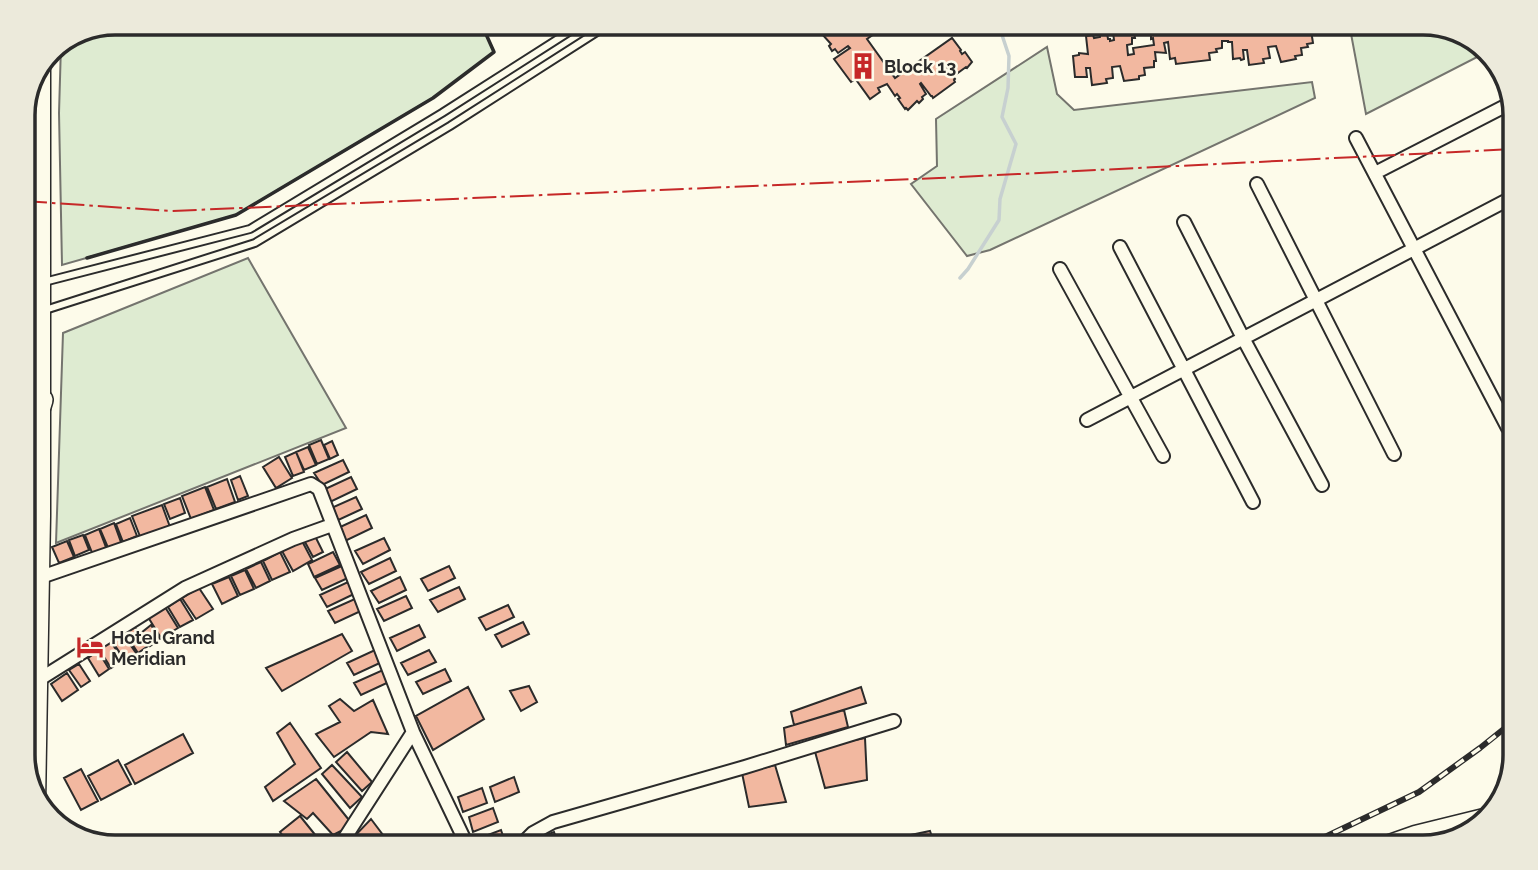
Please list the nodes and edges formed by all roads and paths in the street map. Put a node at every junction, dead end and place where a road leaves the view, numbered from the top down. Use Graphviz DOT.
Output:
graph roads {
  1 [pos="564,35"];
  2 [pos="592,35"];
  3 [pos="41,84"];
  4 [pos="1503,107"];
  5 [pos="1356,138"];
  6 [pos="1375,173"];
  7 [pos="1257,184"];
  8 [pos="1503,202"];
  9 [pos="1184,222"];
  10 [pos="247,229"];
  11 [pos="252,244"];
  12 [pos="1120,247"];
  13 [pos="1413,249"];
  14 [pos="1060,269"];
  15 [pos="42,282"];
  16 [pos="1316,300"];
  17 [pos="42,311"];
  18 [pos="1243,338"];
  19 [pos="1185,368"];
  20 [pos="1129,397"];
  21 [pos="42,400"];
  22 [pos="1503,419"];
  23 [pos="1087,420"];
  24 [pos="35,423"];
  25 [pos="1394,454"];
  26 [pos="1163,456"];
  27 [pos="1322,485"];
  28 [pos="1253,502"];
  29 [pos="332,525"];
  30 [pos="41,577"];
  31 [pos="40,679"];
  32 [pos="894,721"];
  33 [pos="413,732"];
  34 [pos="38,774"];
  35 [pos="1467,821"];
  36 [pos="347,835"];
  37 [pos="462,835"];
  38 [pos="531,835"];
  39 [pos="1412,835"];
  1 -- 10 [label="lane"];
  2 -- 11 [label="lane"];
  3 -- 15 [label="street"];
  4 -- 6 [label="street"];
  5 -- 6 [label="street"];
  6 -- 13 [label="street"];
  7 -- 16 [label="street"];
  8 -- 13 [label="street"];
  9 -- 18 [label="street"];
  10 -- 11 [label="lane"];
  10 -- 15 [label="lane"];
  11 -- 17 [label="lane"];
  12 -- 19 [label="street"];
  13 -- 16 [label="street"];
  13 -- 22 [label="street"];
  14 -- 20 [label="street"];
  15 -- 17 [label="street"];
  16 -- 18 [label="street"];
  16 -- 25 [label="street"];
  17 -- 21 [label="street"];
  18 -- 19 [label="street"];
  18 -- 27 [label="street"];
  19 -- 20 [label="street"];
  19 -- 28 [label="street"];
  20 -- 23 [label="street"];
  20 -- 26 [label="street"];
  21 -- 24 [label="highway"];
  21 -- 30 [label="street"];
  29 -- 30 [label="street"];
  29 -- 31 [label="street"];
  29 -- 33 [label="street"];
  30 -- 31 [label="street"];
  31 -- 34 [label="street"];
  32 -- 38 [label="street"];
  33 -- 36 [label="street"];
  33 -- 37 [label="street"];
  35 -- 39 [label="street"];
}
